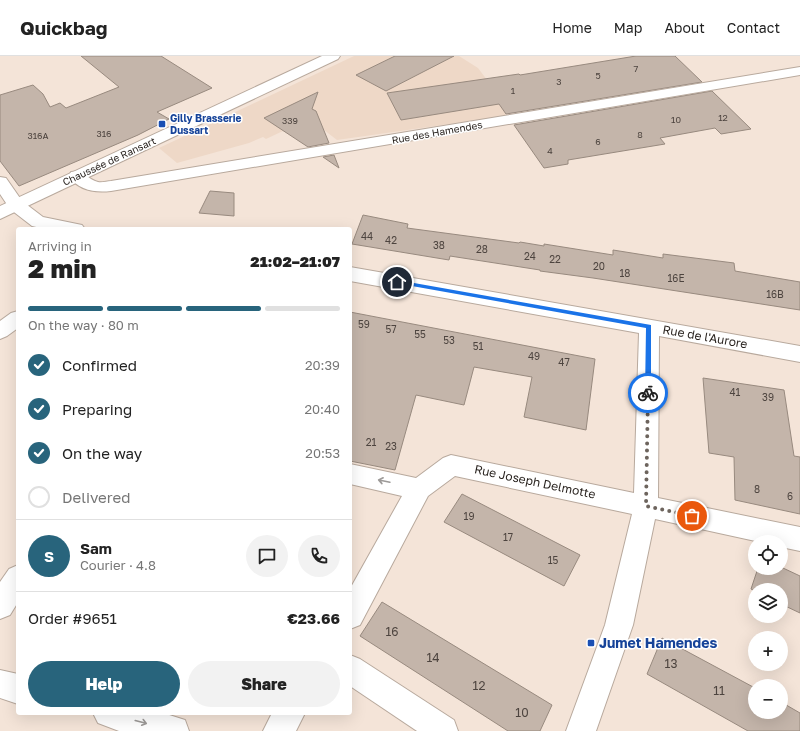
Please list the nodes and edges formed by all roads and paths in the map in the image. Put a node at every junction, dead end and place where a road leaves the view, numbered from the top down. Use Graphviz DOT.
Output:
graph roads {
  1 [pos="333,56"];
  2 [pos="800,71"];
  3 [pos="77,176"];
  4 [pos="0,182"];
  5 [pos="16,205"];
  6 [pos="0,213"];
  7 [pos="65,227"];
  8 [pos="352,274"];
  9 [pos="16,319"];
  10 [pos="649,327"];
  11 [pos="0,331"];
  12 [pos="800,354"];
  13 [pos="352,474"];
  14 [pos="419,489"];
  15 [pos="646,506"];
  16 [pos="800,539"];
  17 [pos="16,581"];
  18 [pos="0,606"];
  19 [pos="352,612"];
  20 [pos="352,670"];
  21 [pos="0,684"];
  22 [pos="16,688"];
  23 [pos="115,715"];
  24 [pos="289,715"];
  25 [pos="174,731"];
  26 [pos="278,731"];
  27 [pos="443,731"];
  28 [pos="581,731"];
  1 -- 3 [label="street, Chaussée de Ransart"];
  2 -- 3 [label="street, Rue des Hamendes"];
  3 -- 5 [label="street, Chaussée de Ransart"];
  4 -- 5 [label="street"];
  5 -- 6 [label="street, Chaussée de Ransart"];
  5 -- 7 [label="street"];
  8 -- 10 [label="street, Rue de l'Aurore"];
  9 -- 11 [label="street"];
  10 -- 12 [label="street, Rue de l'Aurore"];
  10 -- 15 [label="street"];
  14 -- 13 [label="street, one-way"];
  14 -- 15 [label="street, Rue Joseph Delmotte"];
  14 -- 19 [label="street, Rue Joseph Delmotte"];
  15 -- 16 [label="street, Rue Joseph Delmotte"];
  15 -- 28 [label="street"];
  17 -- 18 [label="street"];
  20 -- 27 [label="street"];
  21 -- 22 [label="street"];
  23 -- 25 [label="street, one-way"];
  24 -- 26 [label="street"];
}
